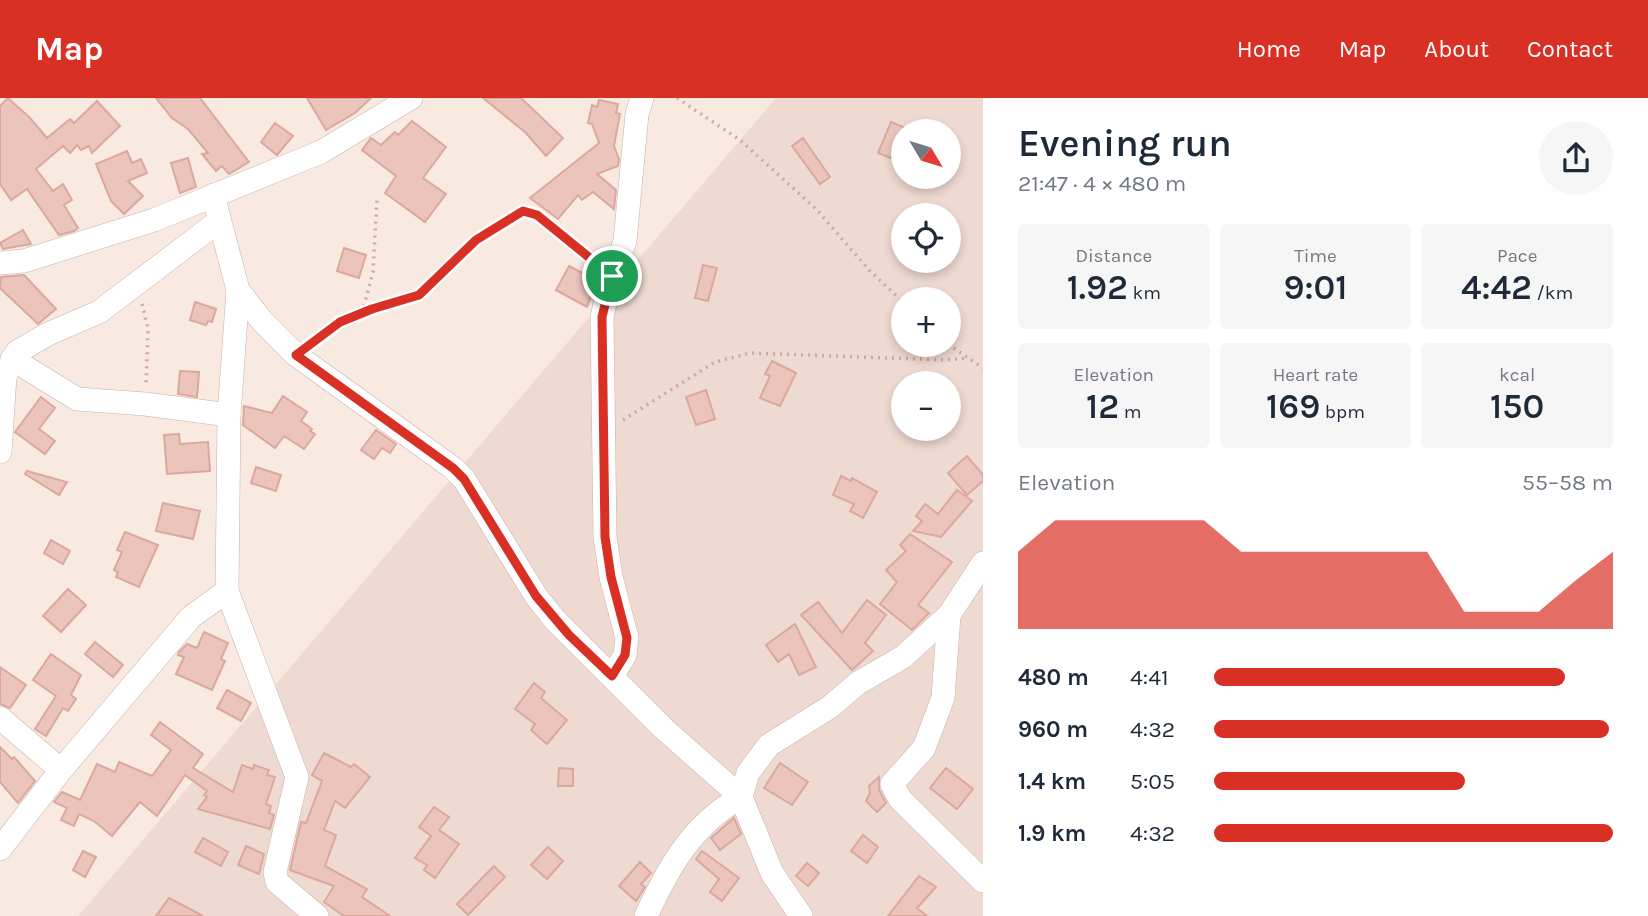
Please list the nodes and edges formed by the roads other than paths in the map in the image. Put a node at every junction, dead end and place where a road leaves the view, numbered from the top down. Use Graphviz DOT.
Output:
graph roads {
  1 [pos="411,98"];
  2 [pos="642,98"];
  3 [pos="212,195"];
  4 [pos="219,221"];
  5 [pos="0,263"];
  6 [pos="238,290"];
  7 [pos="12,359"];
  8 [pos="229,415"];
  9 [pos="0,452"];
  10 [pos="983,563"];
  11 [pos="228,591"];
  12 [pos="949,615"];
  13 [pos="612,676"];
  14 [pos="0,718"];
  15 [pos="61,770"];
  16 [pos="741,797"];
  17 [pos="0,849"];
  18 [pos="983,881"];
  19 [pos="317,916"];
  20 [pos="646,916"];
  21 [pos="801,916"];
  1 -- 3 [label="street"];
  2 -- 13 [label="street"];
  3 -- 4 [label="street"];
  3 -- 5 [label="street"];
  4 -- 6 [label="street"];
  4 -- 7 [label="street"];
  6 -- 8 [label="street"];
  6 -- 13 [label="street"];
  7 -- 8 [label="street"];
  7 -- 9 [label="street"];
  8 -- 11 [label="street"];
  10 -- 12 [label="street"];
  11 -- 15 [label="street"];
  11 -- 19 [label="street"];
  12 -- 16 [label="street"];
  12 -- 18 [label="street"];
  13 -- 16 [label="street"];
  14 -- 15 [label="street"];
  15 -- 17 [label="street"];
  16 -- 20 [label="street"];
  16 -- 21 [label="street"];
}
